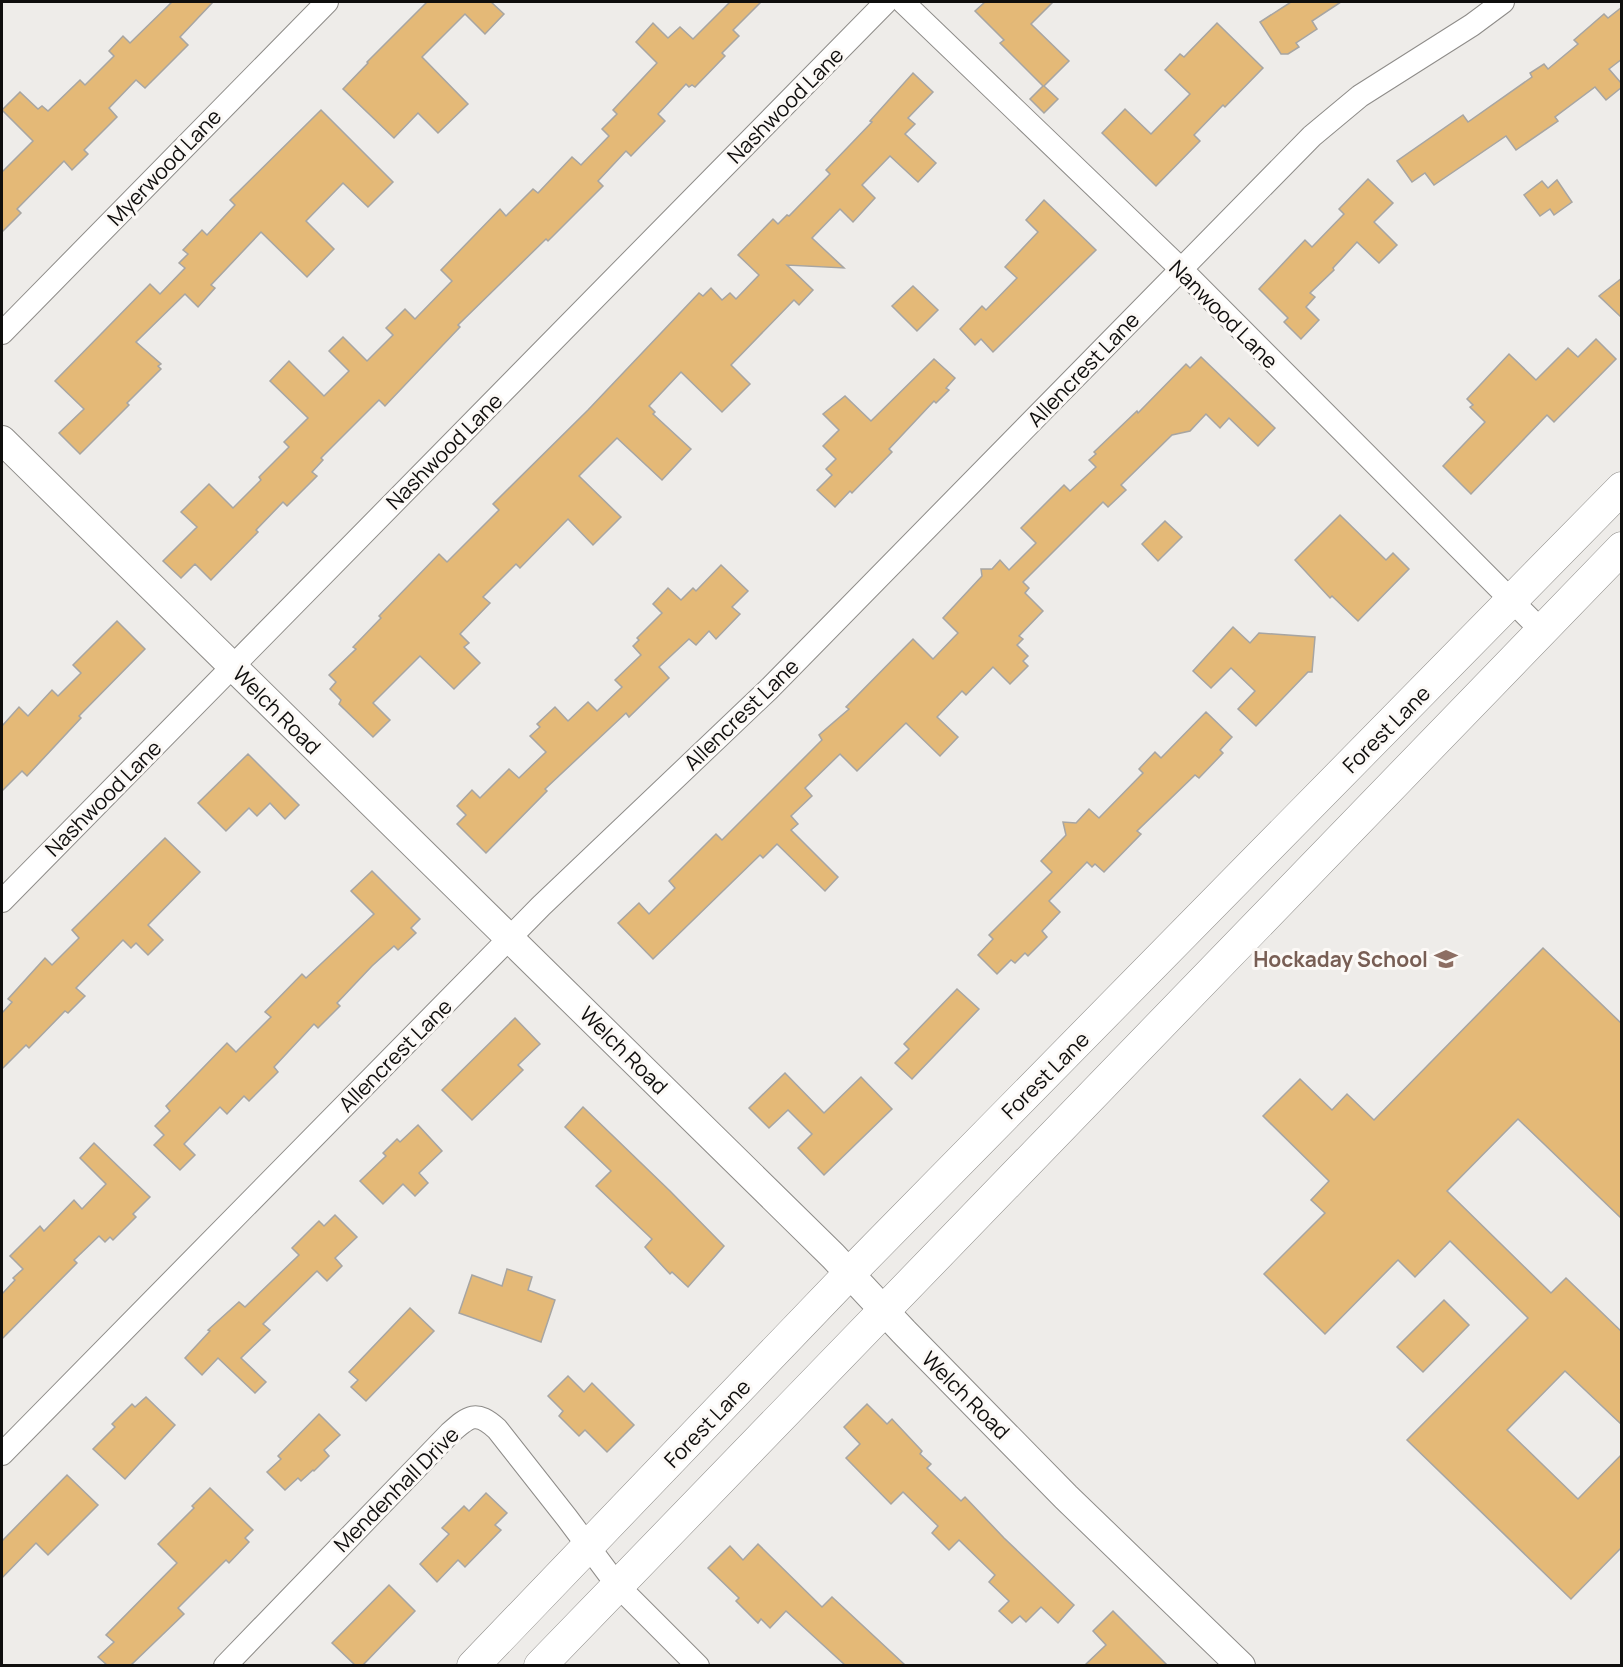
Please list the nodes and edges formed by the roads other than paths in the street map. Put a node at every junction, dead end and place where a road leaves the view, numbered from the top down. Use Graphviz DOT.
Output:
graph roads {
  1 [pos="327,2"];
  2 [pos="886,2"];
  3 [pos="903,2"];
  4 [pos="1503,2"];
  5 [pos="1181,269"];
  6 [pos="2,333"];
  7 [pos="2,440"];
  8 [pos="1622,488"];
  9 [pos="1622,548"];
  10 [pos="1511,602"];
  11 [pos="1541,630"];
  12 [pos="233,666"];
  13 [pos="2,901"];
  14 [pos="1201,916"];
  15 [pos="510,938"];
  16 [pos="1234,948"];
  17 [pos="850,1273"];
  18 [pos="885,1310"];
  19 [pos="2,1454"];
  20 [pos="589,1546"];
  21 [pos="617,1585"];
  22 [pos="225,1665"];
  23 [pos="473,1665"];
  24 [pos="540,1665"];
  25 [pos="698,1665"];
  26 [pos="1241,1665"];
  1 -- 6 [label="street, Myerwood Lane"];
  2 -- 12 [label="street, Nashwood Lane"];
  3 -- 5 [label="street, Nanwood Lane"];
  4 -- 5 [label="street, Allencrest Lane"];
  5 -- 10 [label="street, Nanwood Lane"];
  5 -- 15 [label="street, Allencrest Lane"];
  7 -- 12 [label="street, Welch Road"];
  8 -- 10 [label="main road, Forest Lane"];
  9 -- 11 [label="main road, Forest Lane"];
  10 -- 11 [label="street, Nanwood Lane"];
  10 -- 14 [label="main road, Forest Lane"];
  11 -- 16 [label="main road, Forest Lane"];
  12 -- 13 [label="street, Nashwood Lane"];
  12 -- 15 [label="street, Welch Road"];
  14 -- 16 [label="main road"];
  14 -- 17 [label="main road, Forest Lane"];
  15 -- 17 [label="street, Welch Road"];
  15 -- 19 [label="street, Allencrest Lane"];
  16 -- 18 [label="main road, Forest Lane"];
  17 -- 18 [label="street, Welch Road"];
  17 -- 20 [label="main road, Forest Lane"];
  18 -- 21 [label="main road, Forest Lane"];
  18 -- 26 [label="street, Welch Road"];
  20 -- 21 [label="street"];
  20 -- 22 [label="street, Mendenhall Drive"];
  20 -- 23 [label="main road, Forest Lane"];
  21 -- 24 [label="main road, Forest Lane"];
  21 -- 25 [label="street"];
}
